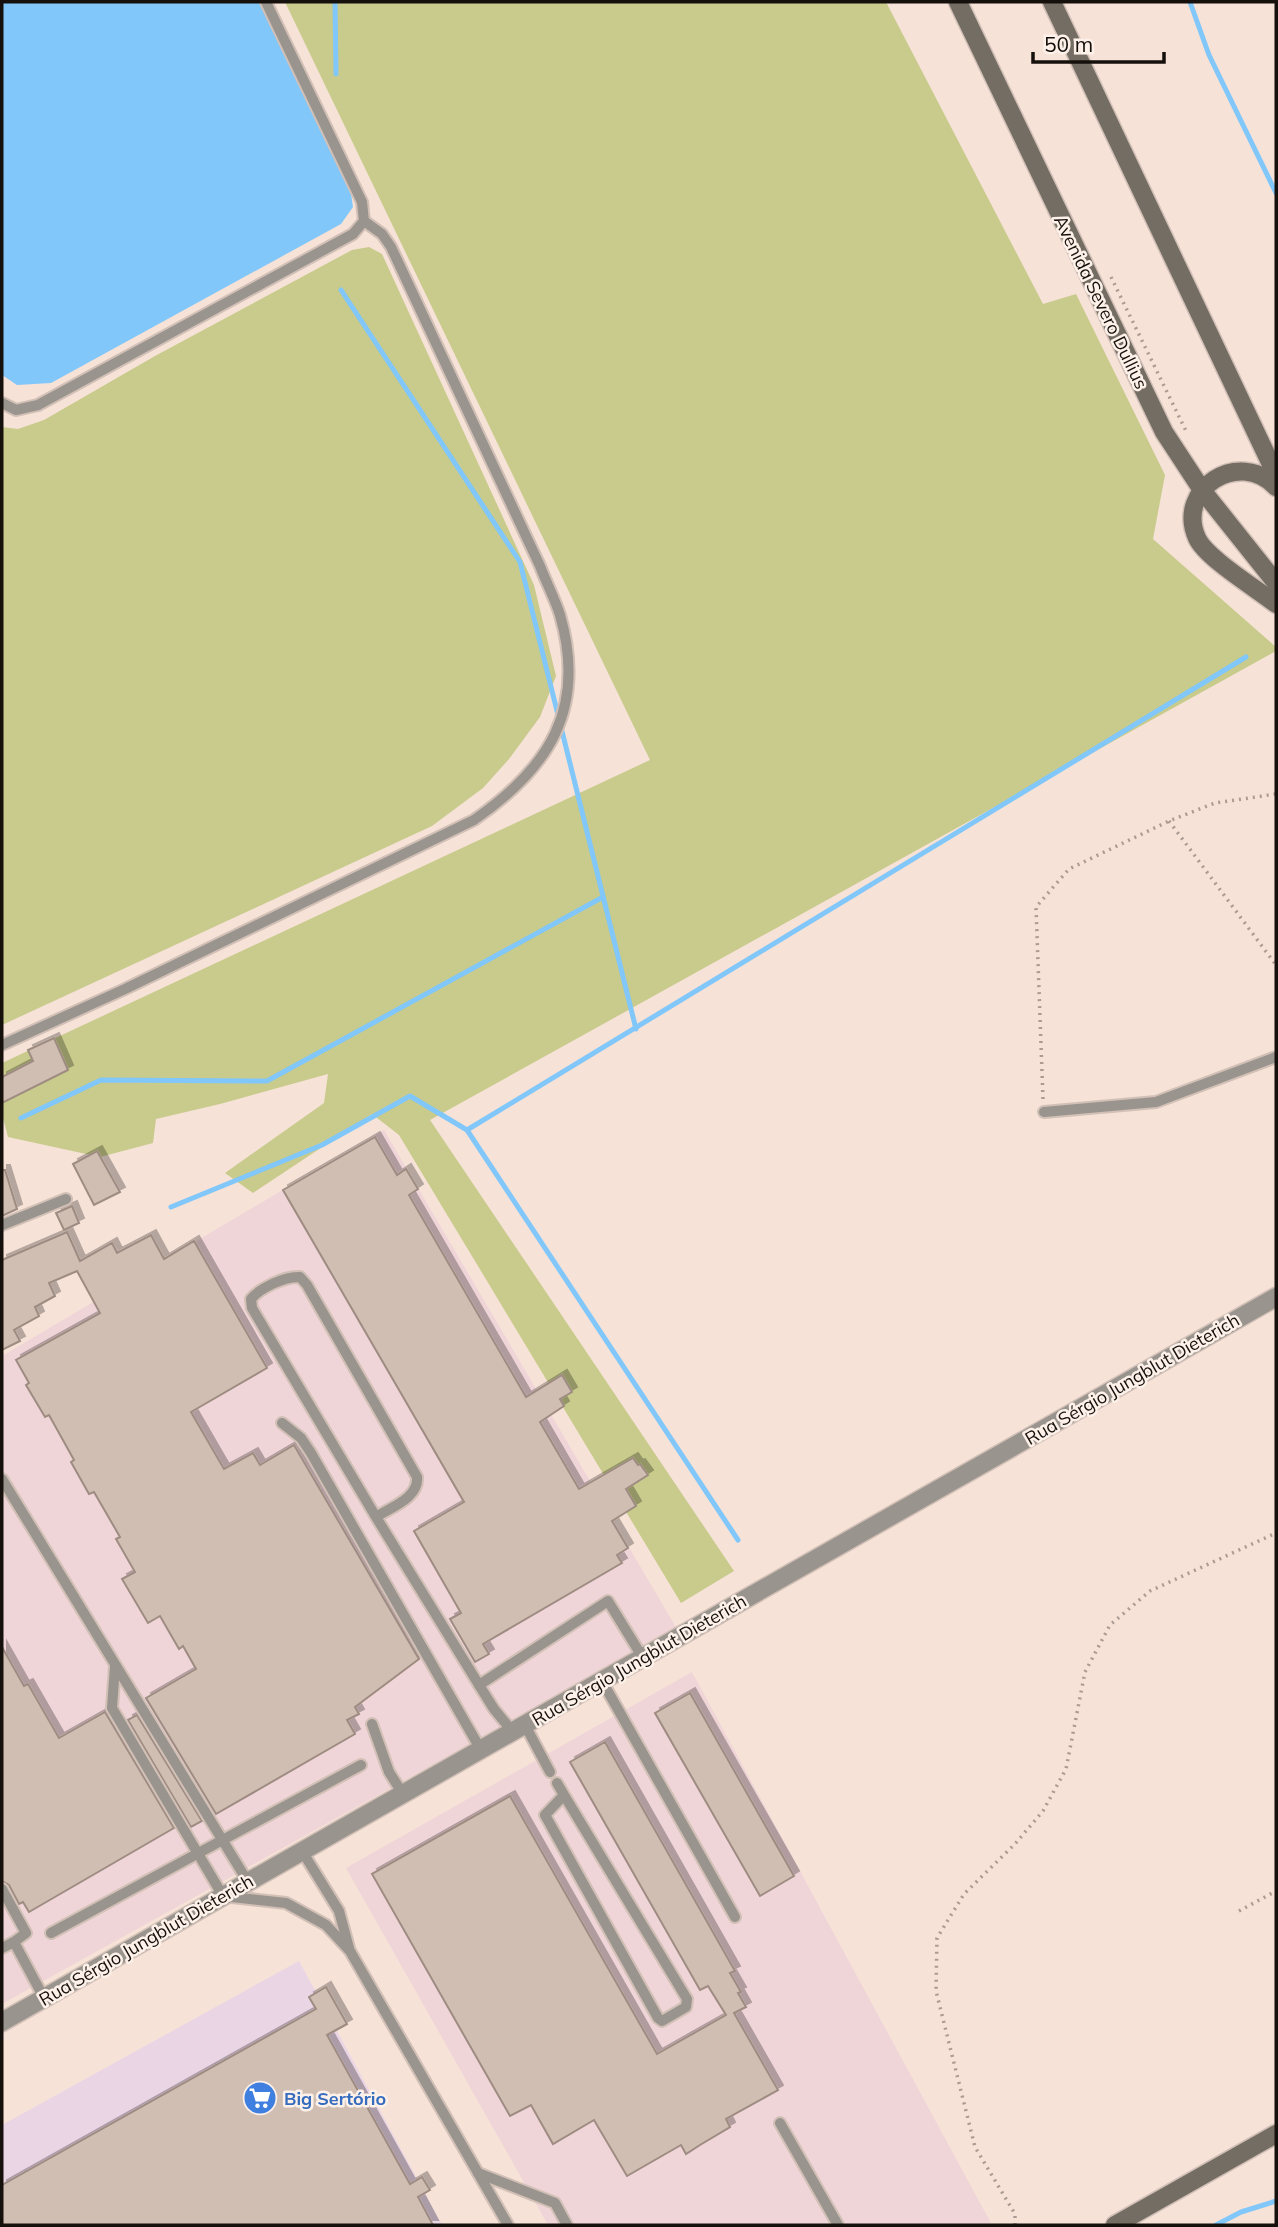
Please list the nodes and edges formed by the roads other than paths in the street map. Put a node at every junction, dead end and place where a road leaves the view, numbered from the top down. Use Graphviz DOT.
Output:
graph roads {
  1 [pos="266,2"];
  2 [pos="958,2"];
  3 [pos="1052,2"];
  4 [pos="363,221"];
  5 [pos="2,403"];
  6 [pos="1276,475"];
  7 [pos="1276,487"];
  8 [pos="1202,490"];
  9 [pos="1276,583"];
  10 [pos="1276,604"];
  11 [pos="2,1045"];
  12 [pos="1276,1057"];
  13 [pos="1044,1112"];
  14 [pos="66,1199"];
  15 [pos="2,1226"];
  16 [pos="1276,1297"];
  17 [pos="282,1423"];
  18 [pos="2,1479"];
  19 [pos="376,1517"];
  20 [pos="643,1658"];
  21 [pos="115,1665"];
  22 [pos="602,1681"];
  23 [pos="479,1685"];
  24 [pos="372,1724"];
  25 [pos="519,1728"];
  26 [pos="481,1750"];
  27 [pos="361,1765"];
  28 [pos="550,1772"];
  29 [pos="556,1783"];
  30 [pos="403,1794"];
  31 [pos="564,1795"];
  32 [pos="221,1839"];
  33 [pos="302,1851"];
  34 [pos="197,1853"];
  35 [pos="248,1882"];
  36 [pos="2,1889"];
  37 [pos="223,1896"];
  38 [pos="735,1917"];
  39 [pos="51,1933"];
  40 [pos="14,1942"];
  41 [pos="2,1948"];
  42 [pos="350,1951"];
  43 [pos="44,1998"];
  44 [pos="2,2022"];
  45 [pos="780,2123"];
  46 [pos="1276,2134"];
  47 [pos="478,2174"];
  48 [pos="508,2225"];
  49 [pos="567,2225"];
  50 [pos="838,2225"];
  51 [pos="1115,2225"];
  1 -- 4 [label="lane"];
  2 -- 8 [label="main road, Avenida Severo Dullius"];
  3 -- 6 [label="main road"];
  4 -- 5 [label="lane"];
  4 -- 11 [label="lane"];
  7 -- 8 [label="main road"];
  8 -- 9 [label="main road, Avenida Severo Dullius"];
  8 -- 10 [label="main road"];
  12 -- 13 [label="lane"];
  14 -- 15 [label="lane"];
  16 -- 20 [label="street, Rua Sérgio Jungblut Dieterich"];
  17 -- 26 [label="lane"];
  18 -- 21 [label="lane"];
  19 -- 19 [label="lane"];
  19 -- 23 [label="lane"];
  20 -- 22 [label="street, Rua Sérgio Jungblut Dieterich"];
  20 -- 23 [label="lane"];
  21 -- 32 [label="lane"];
  21 -- 34 [label="lane"];
  22 -- 25 [label="street, Rua Sérgio Jungblut Dieterich"];
  22 -- 38 [label="lane"];
  23 -- 25 [label="lane"];
  24 -- 30 [label="lane"];
  25 -- 26 [label="street, Rua Sérgio Jungblut Dieterich"];
  25 -- 28 [label="lane"];
  26 -- 30 [label="street, Rua Sérgio Jungblut Dieterich"];
  27 -- 32 [label="lane"];
  29 -- 31 [label="lane"];
  30 -- 33 [label="street, Rua Sérgio Jungblut Dieterich"];
  31 -- 31 [label="lane"];
  32 -- 34 [label="lane"];
  32 -- 35 [label="lane"];
  33 -- 35 [label="street, Rua Sérgio Jungblut Dieterich"];
  33 -- 42 [label="lane"];
  34 -- 37 [label="lane"];
  34 -- 39 [label="lane"];
  35 -- 37 [label="street, Rua Sérgio Jungblut Dieterich"];
  36 -- 40 [label="lane"];
  37 -- 42 [label="lane"];
  37 -- 43 [label="street, Rua Sérgio Jungblut Dieterich"];
  40 -- 41 [label="lane"];
  40 -- 43 [label="lane"];
  42 -- 47 [label="lane"];
  43 -- 44 [label="street, Rua Sérgio Jungblut Dieterich"];
  45 -- 50 [label="lane"];
  46 -- 51 [label="main road"];
  47 -- 48 [label="lane"];
  47 -- 49 [label="lane"];
}
